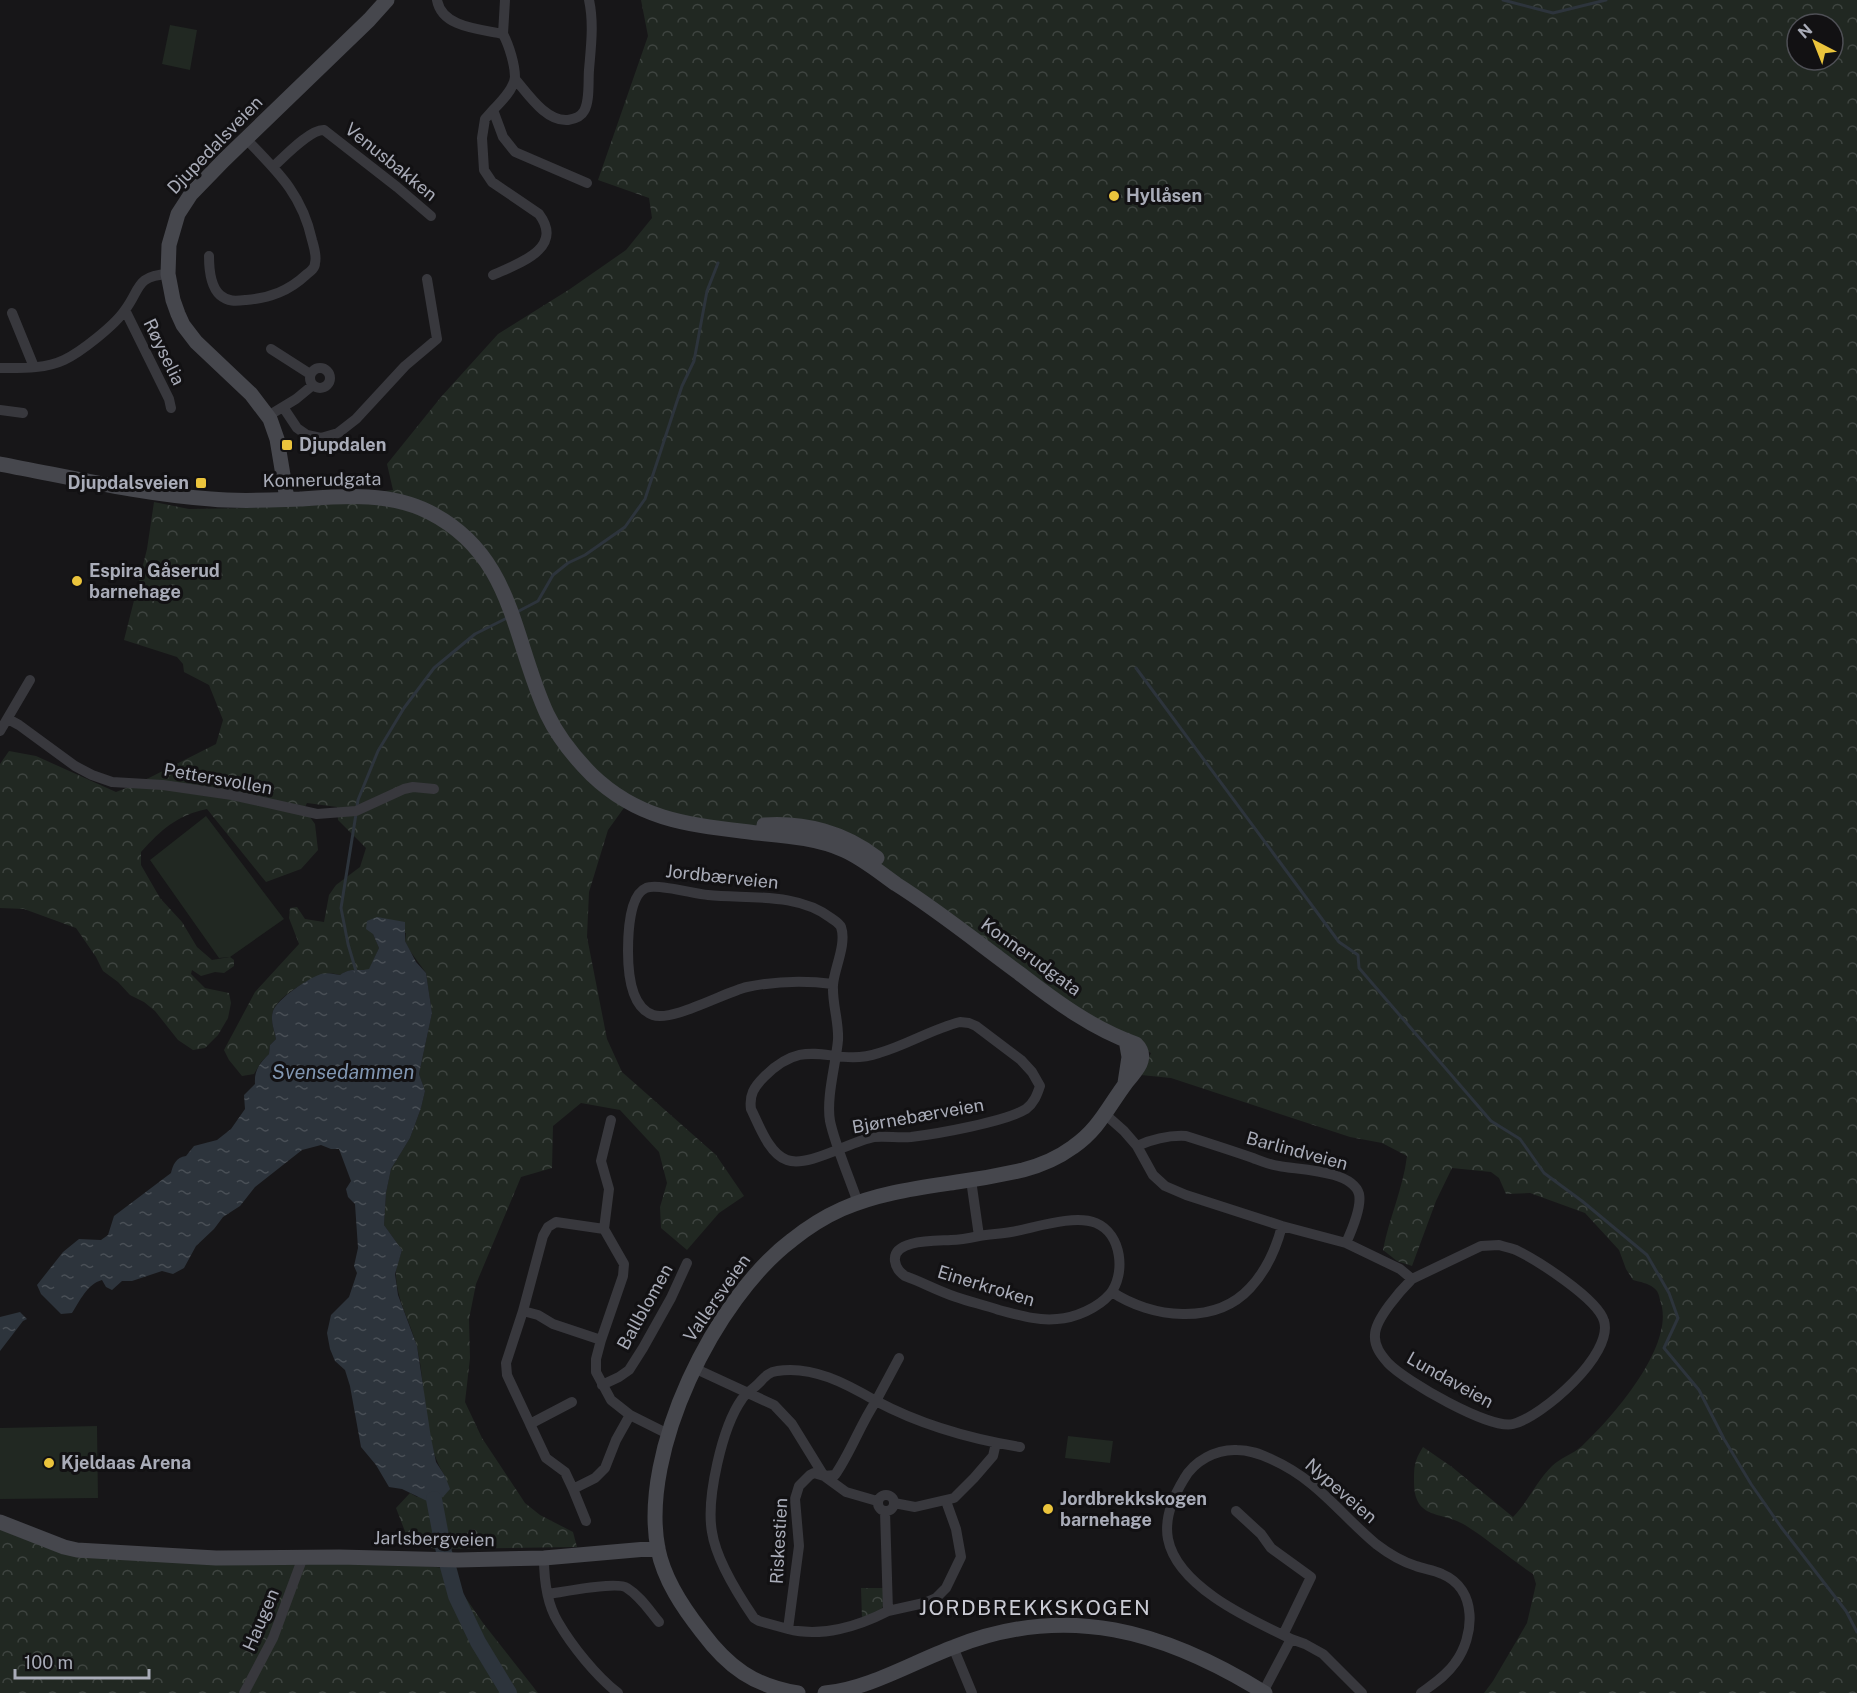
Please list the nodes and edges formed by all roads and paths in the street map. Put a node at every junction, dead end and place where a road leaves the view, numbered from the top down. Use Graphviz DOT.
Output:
graph roads {
  1 [pos="387,0"];
  2 [pos="437,0"];
  3 [pos="505,0"];
  4 [pos="589,0"];
  5 [pos="503,34"];
  6 [pos="515,79"];
  7 [pos="493,110"];
  8 [pos="246,139"];
  9 [pos="273,167"];
  10 [pos="587,183"];
  11 [pos="431,216"];
  12 [pos="209,256"];
  13 [pos="168,274"];
  14 [pos="493,275"];
  15 [pos="427,279"];
  16 [pos="125,310"];
  17 [pos="12,313"];
  18 [pos="271,349"];
  19 [pos="34,367"];
  20 [pos="0,368"];
  21 [pos="283,407"];
  22 [pos="171,408"];
  23 [pos="0,410"];
  24 [pos="23,413"];
  25 [pos="268,416"];
  26 [pos="0,464"];
  27 [pos="280,500"];
  28 [pos="30,680"];
  29 [pos="8,718"];
  30 [pos="0,731"];
  31 [pos="434,789"];
  32 [pos="833,984"];
  33 [pos="836,1056"];
  34 [pos="1124,1086"];
  35 [pos="1106,1115"];
  36 [pos="611,1120"];
  37 [pos="1137,1146"];
  38 [pos="839,1149"];
  39 [pos="971,1180"];
  40 [pos="858,1203"];
  41 [pos="1282,1226"];
  42 [pos="603,1229"];
  43 [pos="979,1236"];
  44 [pos="1346,1243"];
  45 [pos="687,1263"];
  46 [pos="1412,1279"];
  47 [pos="1112,1292"];
  48 [pos="523,1311"];
  49 [pos="601,1340"];
  50 [pos="899,1358"];
  51 [pos="694,1368"];
  52 [pos="602,1385"];
  53 [pos="747,1393"];
  54 [pos="876,1401"];
  55 [pos="572,1402"];
  56 [pos="630,1415"];
  57 [pos="530,1424"];
  58 [pos="668,1434"];
  59 [pos="996,1443"];
  60 [pos="1020,1447"];
  61 [pos="824,1476"];
  62 [pos="573,1489"];
  63 [pos="946,1500"];
  64 [pos="878,1501"];
  65 [pos="894,1503"];
  66 [pos="885,1511"];
  67 [pos="1236,1511"];
  68 [pos="586,1521"];
  69 [pos="0,1522"];
  70 [pos="658,1548"];
  71 [pos="303,1557"];
  72 [pos="544,1558"];
  73 [pos="549,1594"];
  74 [pos="888,1611"];
  75 [pos="659,1622"];
  76 [pos="788,1629"];
  77 [pos="1287,1637"];
  78 [pos="953,1647"];
  79 [pos="1264,1692"];
  80 [pos="244,1693"];
  81 [pos="618,1693"];
  82 [pos="798,1693"];
  83 [pos="825,1693"];
  84 [pos="972,1693"];
  85 [pos="1362,1693"];
  86 [pos="1421,1693"];
  1 -- 8 [label="main road, Djupedalsveien"];
  2 -- 5 [label="street"];
  3 -- 5 [label="street"];
  4 -- 6 [label="street"];
  5 -- 6 [label="street"];
  6 -- 7 [label="street"];
  7 -- 10 [label="street"];
  7 -- 14 [label="street"];
  8 -- 9 [label="street"];
  8 -- 13 [label="main road, Djupedalsveien"];
  9 -- 11 [label="street, Venusbakken"];
  9 -- 12 [label="street"];
  13 -- 16 [label="street"];
  13 -- 25 [label="main road, Djupedalsveien"];
  15 -- 21 [label="street"];
  16 -- 19 [label="street"];
  16 -- 22 [label="street, Røyselia"];
  17 -- 19 [label="street"];
  18 -- 21 [label="street"];
  19 -- 20 [label="street"];
  21 -- 25 [label="street"];
  23 -- 24 [label="street"];
  25 -- 27 [label="main road, Djupedalsveien"];
  26 -- 27 [label="main road, Konnerudgata"];
  27 -- 34 [label="main road, Konnerudgata"];
  28 -- 29 [label="street"];
  29 -- 30 [label="street"];
  29 -- 31 [label="street, Pettersvollen"];
  32 -- 32 [label="street, Jordbærveien"];
  32 -- 33 [label="street"];
  33 -- 38 [label="street"];
  33 -- 38 [label="street"];
  33 -- 38 [label="street, Bjørnebærveien"];
  34 -- 35 [label="main road, Vallersveien"];
  35 -- 37 [label="street"];
  35 -- 39 [label="main road, Vallersveien"];
  36 -- 42 [label="street"];
  37 -- 41 [label="street"];
  37 -- 44 [label="street, Barlindveien"];
  38 -- 40 [label="street"];
  39 -- 40 [label="main road, Vallersveien"];
  39 -- 43 [label="street"];
  40 -- 51 [label="main road, Vallersveien"];
  41 -- 44 [label="street"];
  41 -- 47 [label="street"];
  42 -- 48 [label="street"];
  42 -- 49 [label="street"];
  43 -- 47 [label="street, Einerkroken"];
  43 -- 47 [label="street, Einerkroken"];
  44 -- 46 [label="street"];
  45 -- 52 [label="street, Ballblomen"];
  46 -- 46 [label="street, Lundaveien"];
  48 -- 49 [label="street"];
  48 -- 57 [label="street"];
  49 -- 52 [label="street"];
  50 -- 54 [label="street, Riskestien"];
  51 -- 53 [label="street"];
  51 -- 58 [label="main road, Vallersveien"];
  52 -- 56 [label="street"];
  53 -- 54 [label="street"];
  53 -- 61 [label="street"];
  53 -- 76 [label="street"];
  54 -- 59 [label="street"];
  54 -- 61 [label="street, Riskestien"];
  55 -- 57 [label="street"];
  56 -- 58 [label="street"];
  56 -- 62 [label="street"];
  57 -- 62 [label="street"];
  58 -- 70 [label="main road, Vallersveien"];
  59 -- 60 [label="street"];
  59 -- 63 [label="street"];
  61 -- 64 [label="street"];
  61 -- 76 [label="street, Riskestien"];
  62 -- 68 [label="street"];
  63 -- 65 [label="street"];
  63 -- 74 [label="street"];
  64 -- 65 [label="street"];
  64 -- 66 [label="street"];
  65 -- 66 [label="street"];
  66 -- 74 [label="street"];
  67 -- 77 [label="street"];
  69 -- 71 [label="main road, Jarlsbergveien"];
  70 -- 72 [label="main road, Jarlsbergveien"];
  70 -- 82 [label="main road"];
  71 -- 72 [label="main road, Jarlsbergveien"];
  71 -- 80 [label="street, Haugen"];
  72 -- 73 [label="street"];
  73 -- 75 [label="street"];
  73 -- 81 [label="street"];
  74 -- 76 [label="street"];
  77 -- 79 [label="street"];
  77 -- 85 [label="street, Nypeveien"];
  77 -- 86 [label="street, Nypeveien"];
  78 -- 79 [label="main road"];
  78 -- 83 [label="main road"];
  78 -- 84 [label="street"];
}
